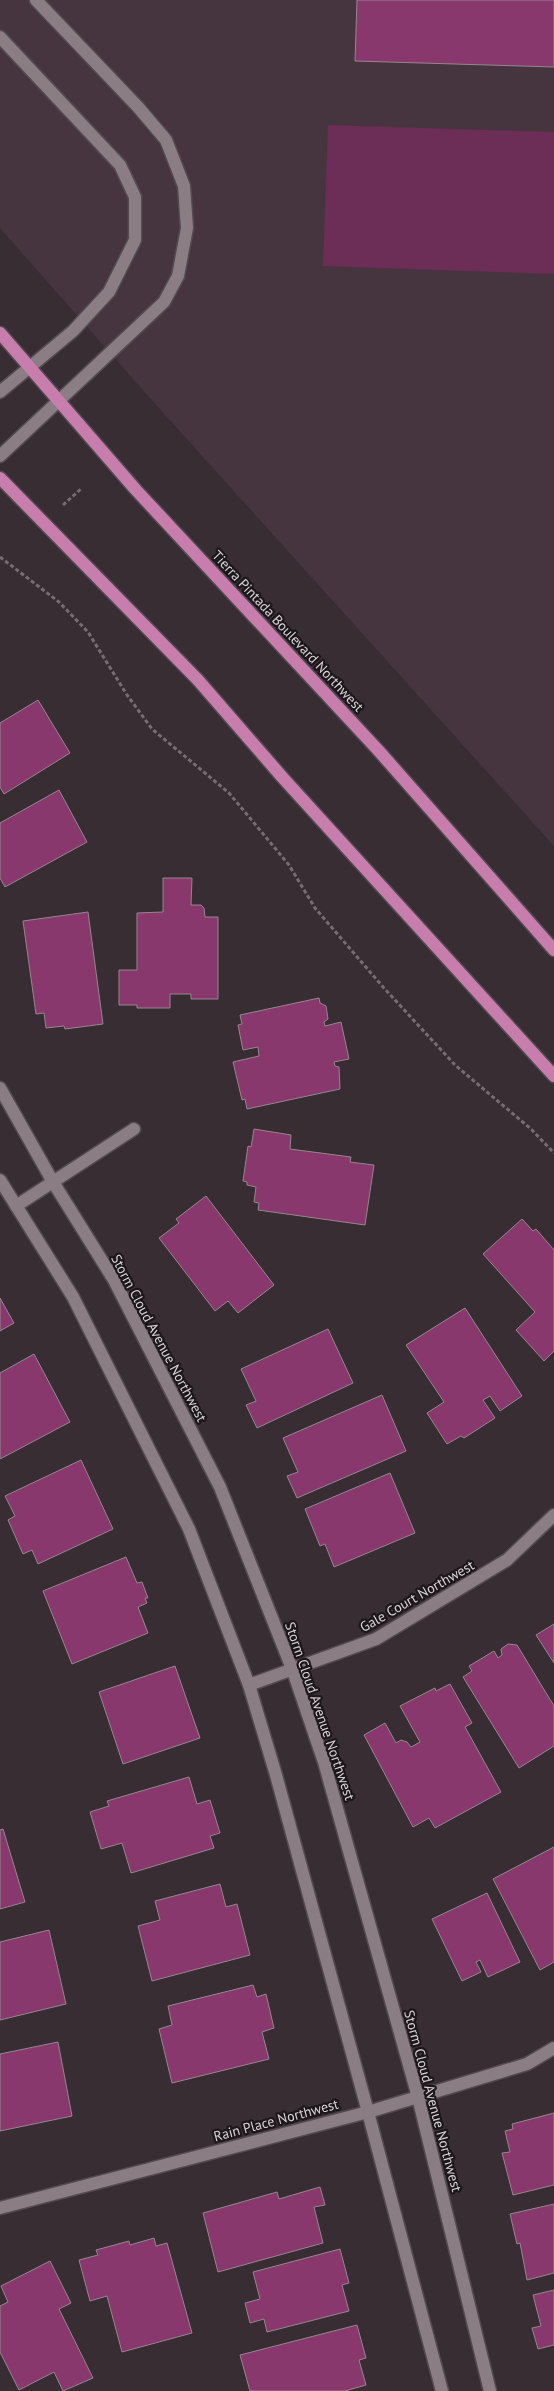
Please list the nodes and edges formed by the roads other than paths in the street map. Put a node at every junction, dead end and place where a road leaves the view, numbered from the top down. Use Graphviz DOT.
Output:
graph roads {
  1 [pos="36,0"];
  2 [pos="0,37"];
  3 [pos="0,333"];
  4 [pos="30,367"];
  5 [pos="0,392"];
  6 [pos="59,402"];
  7 [pos="0,456"];
  8 [pos="0,478"];
  9 [pos="554,950"];
  10 [pos="554,1076"];
  11 [pos="0,1088"];
  12 [pos="134,1129"];
  13 [pos="0,1180"];
  14 [pos="54,1182"];
  15 [pos="16,1206"];
  16 [pos="554,1514"];
  17 [pos="293,1671"];
  18 [pos="249,1686"];
  19 [pos="554,2048"];
  20 [pos="418,2097"];
  21 [pos="368,2112"];
  22 [pos="0,2208"];
  23 [pos="442,2391"];
  24 [pos="490,2391"];
  1 -- 6 [label="street"];
  2 -- 4 [label="street"];
  3 -- 4 [label="main road, Tierra Pintada Boulevard Northwest"];
  4 -- 5 [label="street"];
  4 -- 6 [label="main road, Tierra Pintada Boulevard Northwest"];
  6 -- 7 [label="street"];
  6 -- 9 [label="main road, Tierra Pintada Boulevard Northwest"];
  8 -- 10 [label="main road"];
  11 -- 14 [label="street, Storm Cloud Avenue Northwest"];
  12 -- 14 [label="street"];
  13 -- 15 [label="street"];
  14 -- 15 [label="street"];
  14 -- 17 [label="street, Storm Cloud Avenue Northwest"];
  15 -- 18 [label="street"];
  16 -- 17 [label="street, Gale Court Northwest"];
  17 -- 18 [label="street, Gale Court Northwest"];
  17 -- 20 [label="street, Storm Cloud Avenue Northwest"];
  18 -- 21 [label="street"];
  19 -- 20 [label="street, Rain Place Northwest"];
  20 -- 21 [label="street, Rain Place Northwest"];
  20 -- 24 [label="street, Storm Cloud Avenue Northwest"];
  21 -- 22 [label="street, Rain Place Northwest"];
  21 -- 23 [label="street"];
}
